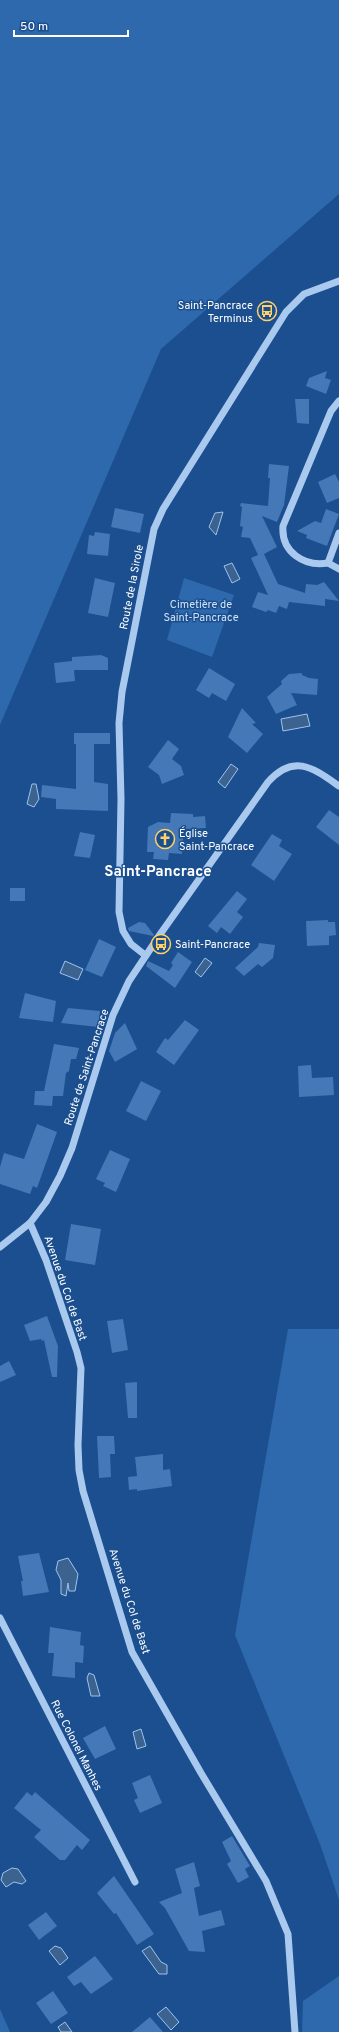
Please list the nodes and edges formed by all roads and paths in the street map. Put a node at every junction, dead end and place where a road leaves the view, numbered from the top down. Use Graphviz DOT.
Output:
graph roads {
  1 [pos="339,281"];
  2 [pos="339,401"];
  3 [pos="339,533"];
  4 [pos="328,564"];
  5 [pos="339,569"];
  6 [pos="339,786"];
  7 [pos="145,955"];
  8 [pos="30,1223"];
  9 [pos="0,1247"];
  10 [pos="0,1618"];
  11 [pos="135,1882"];
  12 [pos="295,2032"];
  1 -- 7 [label="street, Route de la Sirole"];
  2 -- 4 [label="street"];
  3 -- 4 [label="street"];
  4 -- 5 [label="street"];
  6 -- 7 [label="street, Route de Saint-Pancrace"];
  7 -- 8 [label="street, Route de Saint-Pancrace"];
  8 -- 9 [label="street, Route de Saint-Pancrace"];
  8 -- 12 [label="street, Avenue du Col de Bast"];
  10 -- 11 [label="street, Rue Colonel Manhes"];
}
